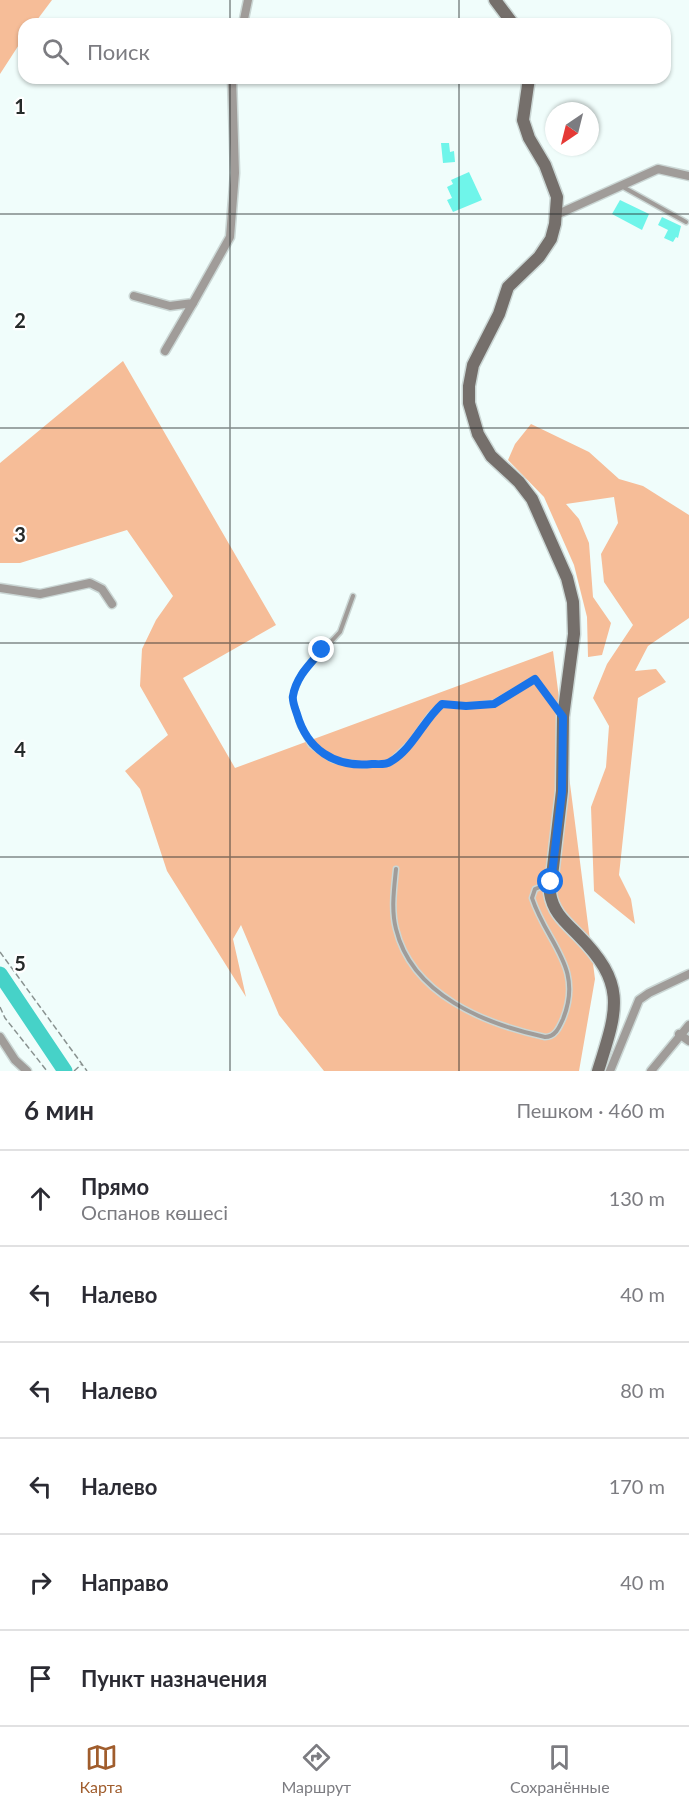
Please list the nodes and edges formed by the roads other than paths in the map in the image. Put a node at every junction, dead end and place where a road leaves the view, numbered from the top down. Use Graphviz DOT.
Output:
graph roads {
  1 [pos="248,0"];
  2 [pos="495,0"];
  3 [pos="244,18"];
  4 [pos="508,18"];
  5 [pos="232,84"];
  6 [pos="529,84"];
  7 [pos="689,176"];
  8 [pos="622,187"];
  9 [pos="556,215"];
  10 [pos="686,222"];
  11 [pos="134,296"];
  12 [pos="193,303"];
  13 [pos="165,351"];
  14 [pos="0,588"];
  15 [pos="353,596"];
  16 [pos="112,604"];
  17 [pos="563,717"];
  18 [pos="396,869"];
  19 [pos="551,882"];
  20 [pos="689,974"];
  21 [pos="689,1026"];
  22 [pos="679,1034"];
  23 [pos="0,1037"];
  24 [pos="689,1041"];
  25 [pos="27,1071"];
  26 [pos="598,1071"];
  27 [pos="610,1071"];
  28 [pos="651,1071"];
  1 -- 3 [label="street"];
  2 -- 4 [label="street"];
  5 -- 12 [label="street"];
  6 -- 9 [label="street"];
  7 -- 8 [label="street"];
  8 -- 9 [label="street"];
  8 -- 10 [label="lane"];
  9 -- 17 [label="street"];
  11 -- 12 [label="street"];
  12 -- 13 [label="street"];
  14 -- 16 [label="street"];
  15 -- 17 [label="lane"];
  17 -- 19 [label="street"];
  18 -- 19 [label="lane"];
  19 -- 26 [label="street"];
  20 -- 27 [label="street"];
  21 -- 22 [label="street"];
  22 -- 24 [label="street"];
  22 -- 28 [label="street"];
  23 -- 25 [label="street"];
}
